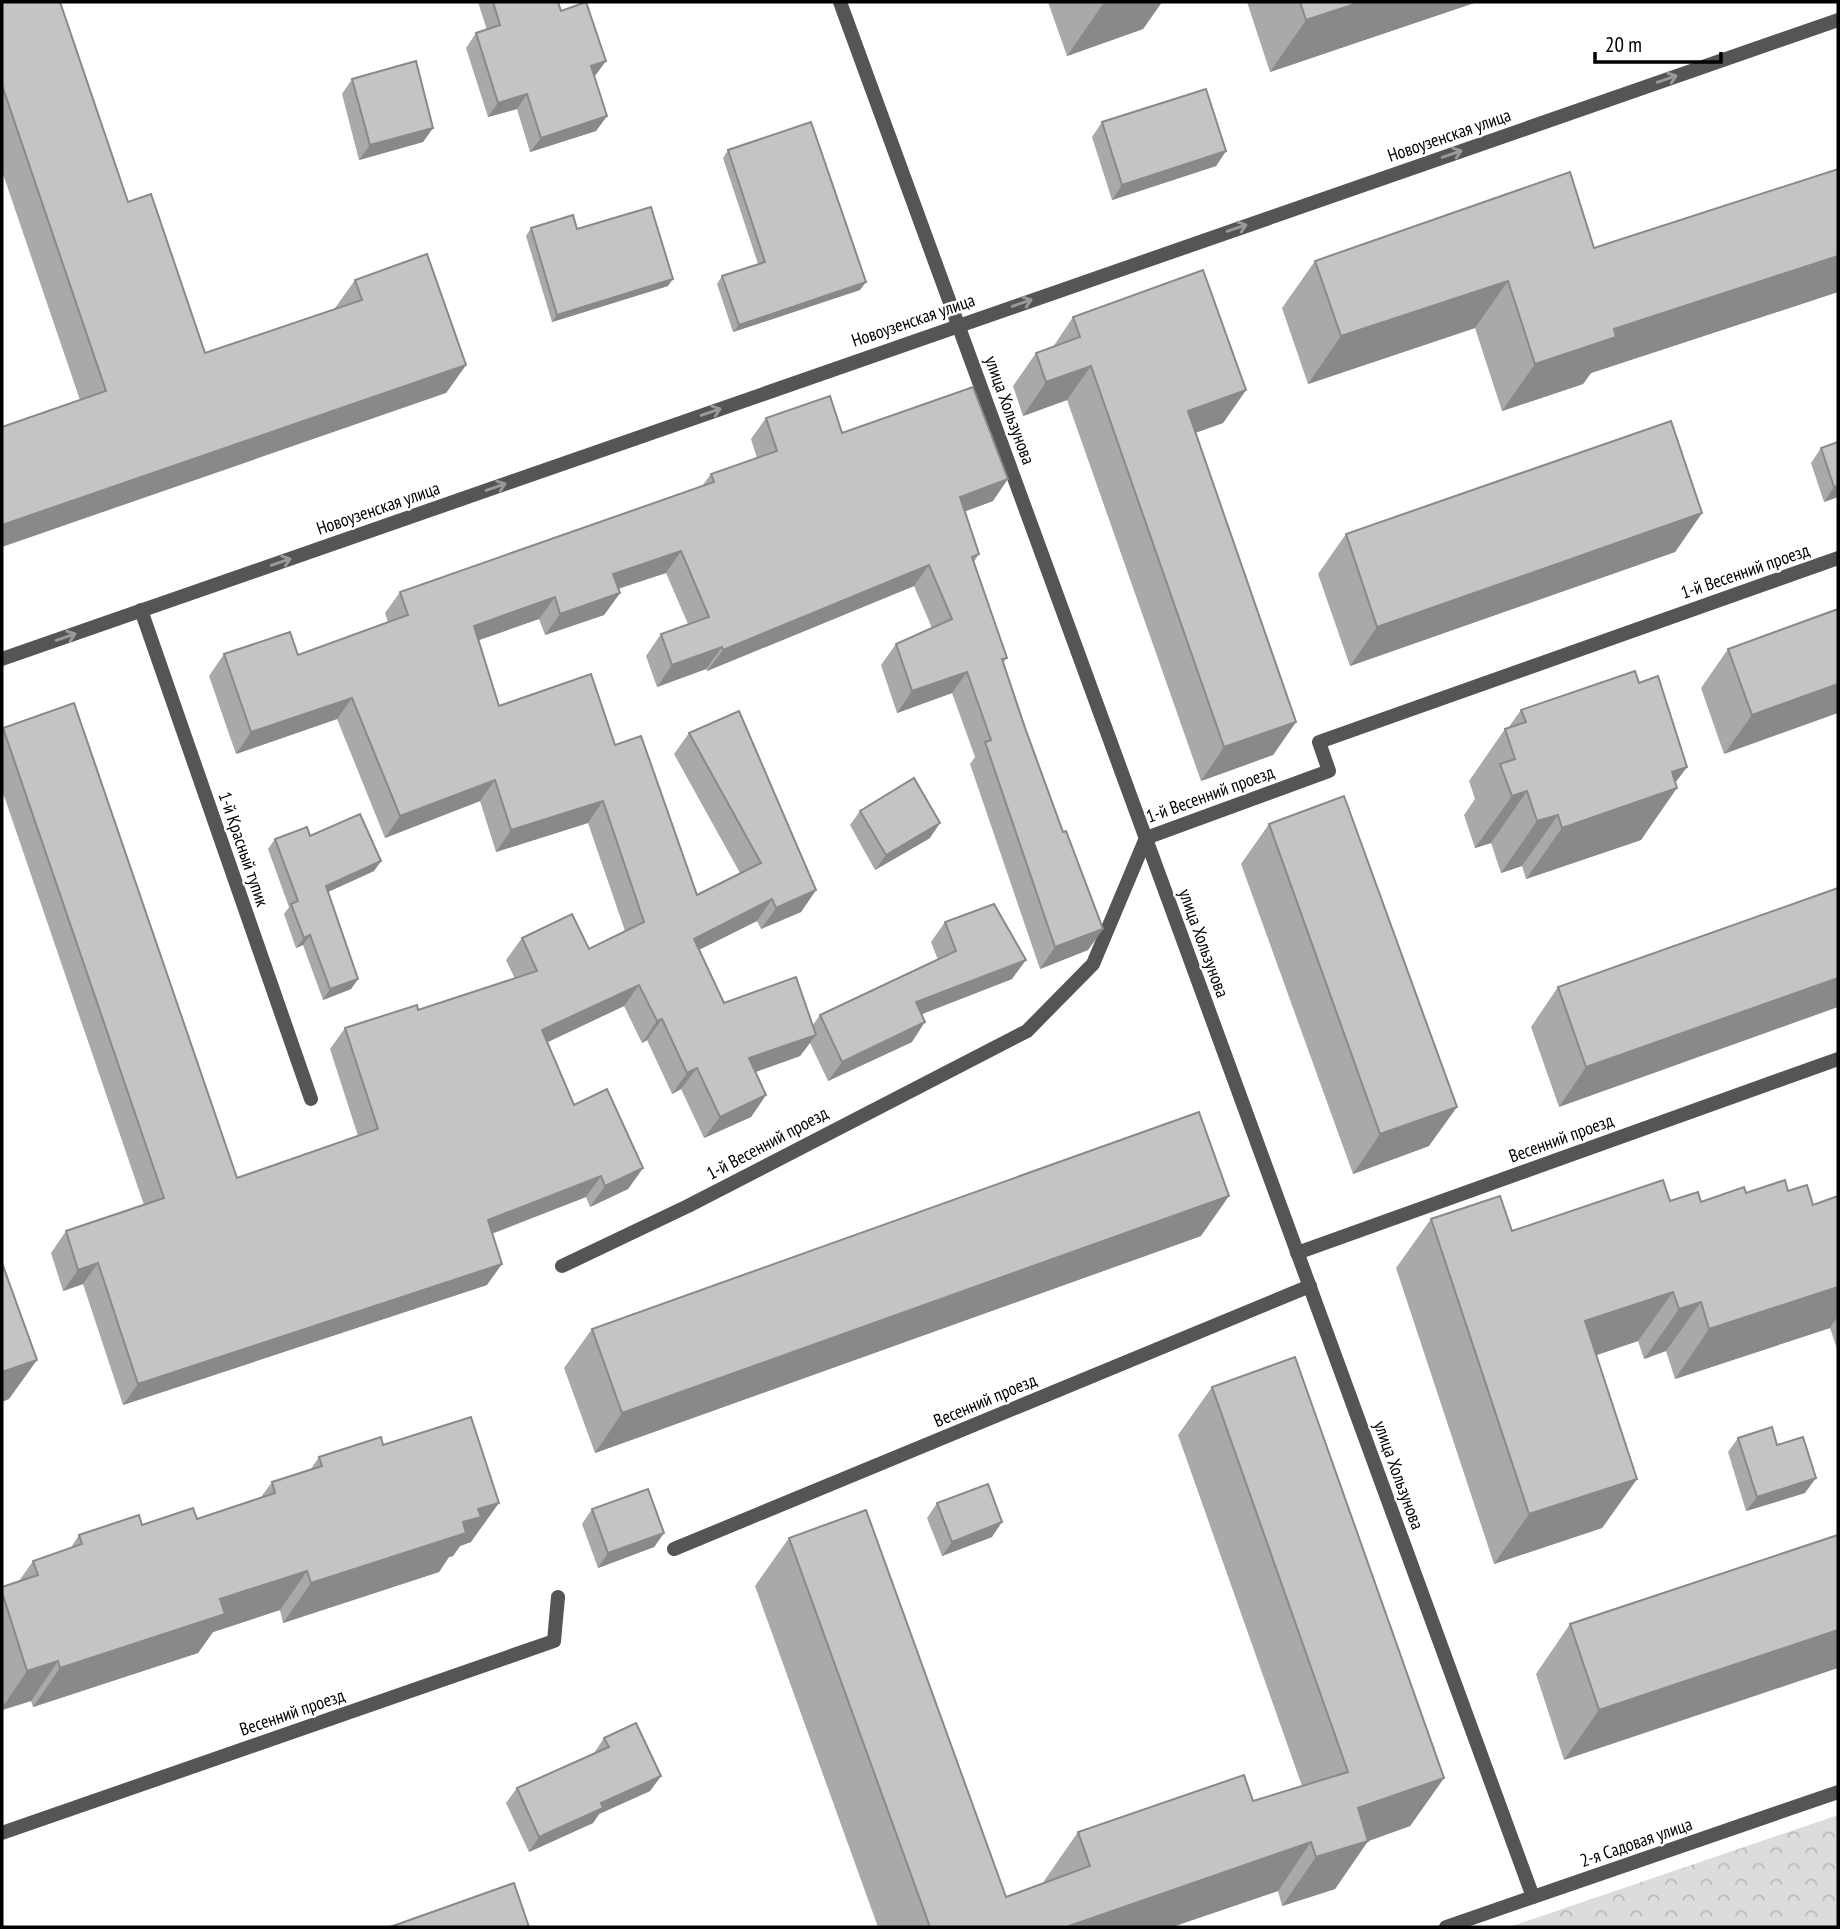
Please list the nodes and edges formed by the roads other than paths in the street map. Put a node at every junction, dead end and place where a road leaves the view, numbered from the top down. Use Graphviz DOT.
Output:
graph roads {
  1 [pos="840,2"];
  2 [pos="1838,20"];
  3 [pos="958,325"];
  4 [pos="1838,558"];
  5 [pos="141,610"];
  6 [pos="2,659"];
  7 [pos="1146,838"];
  8 [pos="1838,1059"];
  9 [pos="311,1099"];
  10 [pos="1297,1253"];
  11 [pos="562,1266"];
  12 [pos="1310,1286"];
  13 [pos="674,1549"];
  14 [pos="558,1597"];
  15 [pos="1838,1792"];
  16 [pos="2,1833"];
  17 [pos="1533,1897"];
  18 [pos="1448,1927"];
  1 -- 3 [label="street, улица Хользунова"];
  3 -- 2 [label="street, Новоузенская улица, one-way"];
  5 -- 3 [label="street, Новоузенская улица, one-way"];
  3 -- 7 [label="street, улица Хользунова"];
  4 -- 7 [label="street, 1-й Весенний проезд"];
  6 -- 5 [label="street, Новоузенская улица, one-way"];
  5 -- 9 [label="street, 1-й Красный тупик"];
  7 -- 10 [label="street, улица Хользунова"];
  7 -- 11 [label="street, 1-й Весенний проезд"];
  8 -- 10 [label="street, Весенний проезд"];
  10 -- 12 [label="street, улица Хользунова"];
  12 -- 13 [label="street, Весенний проезд"];
  12 -- 17 [label="street, улица Хользунова"];
  14 -- 16 [label="street, Весенний проезд"];
  15 -- 17 [label="street, 2-я Садовая улица"];
  17 -- 18 [label="street, 2-я Садовая улица"];
}
